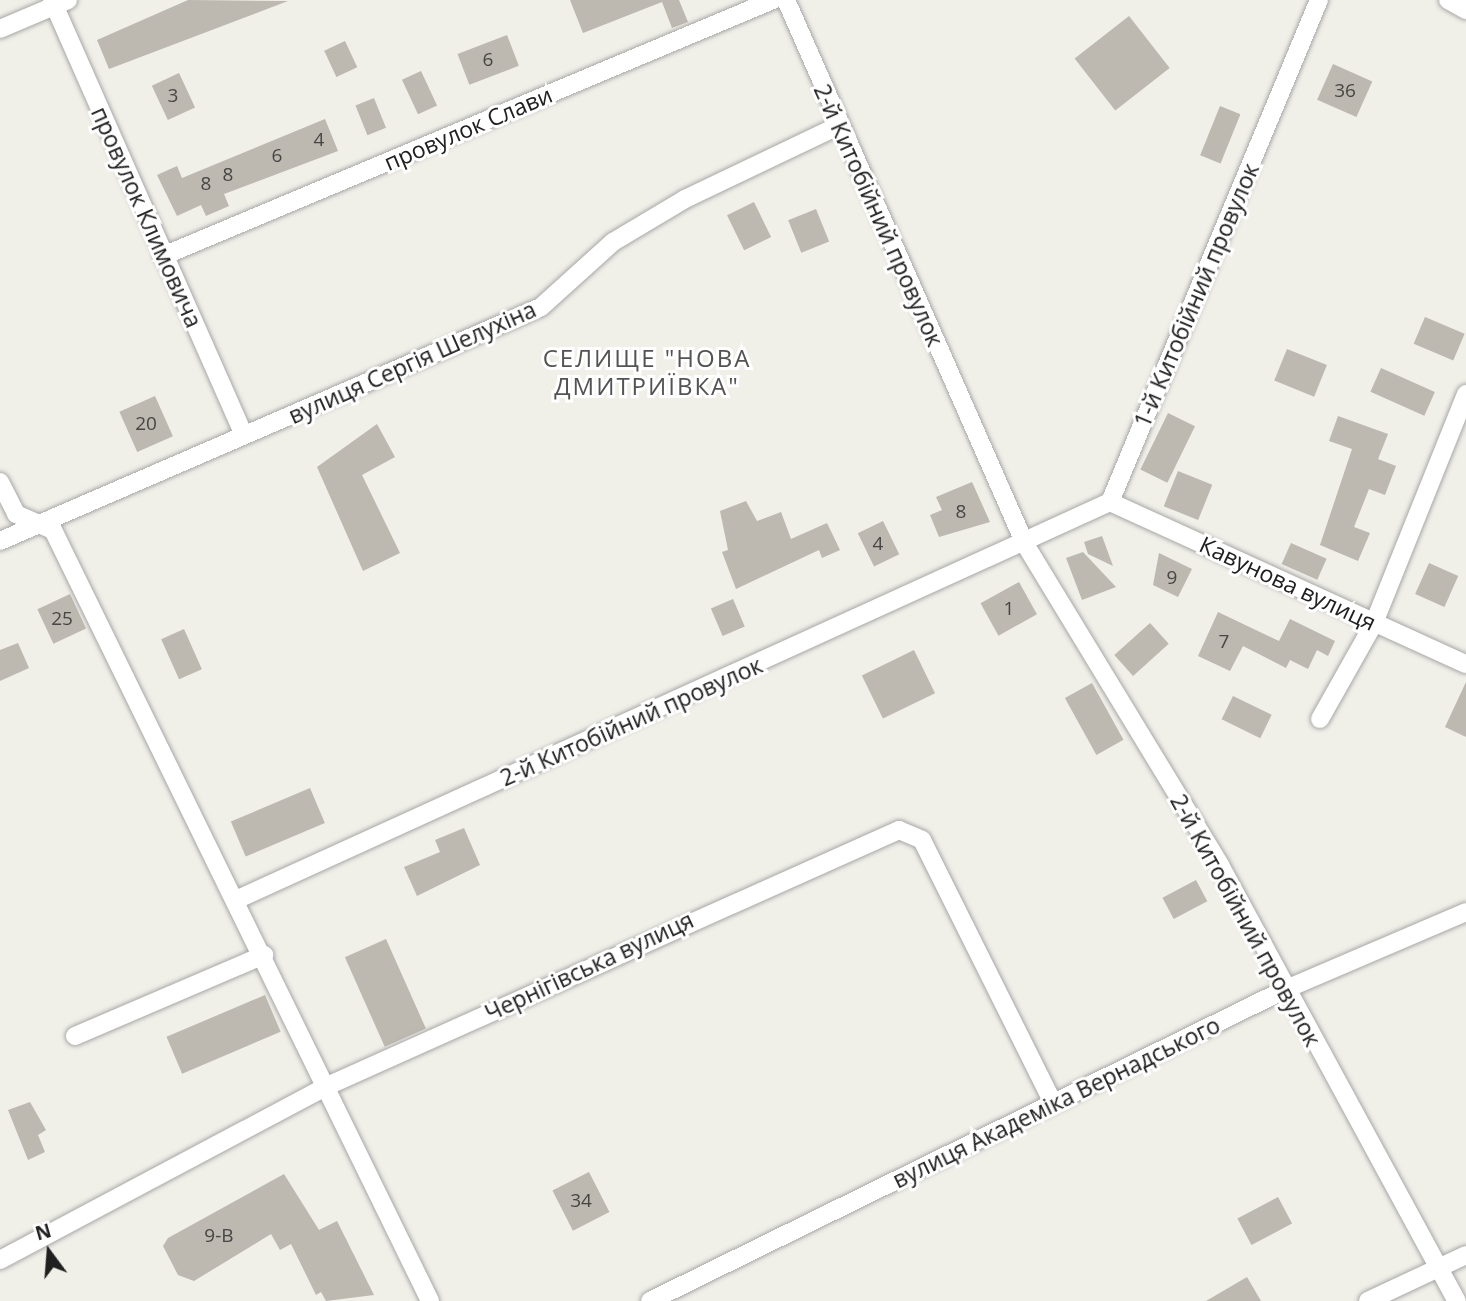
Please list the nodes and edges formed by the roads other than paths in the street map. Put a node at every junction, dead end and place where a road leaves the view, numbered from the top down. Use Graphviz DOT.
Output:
graph roads {
  1 [pos="773,0"];
  2 [pos="786,0"];
  3 [pos="1319,0"];
  4 [pos="1448,0"];
  5 [pos="58,2"];
  6 [pos="1466,10"];
  7 [pos="0,29"];
  8 [pos="838,126"];
  9 [pos="163,256"];
  10 [pos="1466,394"];
  11 [pos="243,434"];
  12 [pos="0,482"];
  13 [pos="1110,502"];
  14 [pos="37,523"];
  15 [pos="0,541"];
  16 [pos="1025,544"];
  17 [pos="1374,623"];
  18 [pos="1466,664"];
  19 [pos="1320,719"];
  20 [pos="238,899"];
  21 [pos="1466,912"];
  22 [pos="264,955"];
  23 [pos="1284,990"];
  24 [pos="75,1036"];
  25 [pos="325,1087"];
  26 [pos="1053,1103"];
  27 [pos="1466,1255"];
  28 [pos="0,1260"];
  29 [pos="1439,1267"];
  30 [pos="430,1301"];
  31 [pos="650,1301"];
  32 [pos="1368,1301"];
  33 [pos="1457,1301"];
  1 -- 9 [label="street, провулок Слави"];
  2 -- 8 [label="street, 2-й Китобійний провулок"];
  3 -- 13 [label="street, 1-й Китобійний провулок"];
  4 -- 6 [label="street"];
  5 -- 7 [label="street"];
  5 -- 9 [label="street, провулок Климовича"];
  8 -- 11 [label="street, вулиця Сергія Шелухіна"];
  8 -- 16 [label="street, 2-й Китобійний провулок"];
  9 -- 11 [label="street, провулок Климовича"];
  10 -- 17 [label="street"];
  11 -- 14 [label="street, вулиця Сергія Шелухіна"];
  12 -- 14 [label="street"];
  13 -- 16 [label="street"];
  13 -- 17 [label="street, Кавунова вулиця"];
  14 -- 15 [label="street, вулиця Сергія Шелухіна"];
  14 -- 20 [label="street"];
  16 -- 20 [label="street, 2-й Китобійний провулок"];
  16 -- 23 [label="street, 2-й Китобійний провулок"];
  17 -- 18 [label="street, Кавунова вулиця"];
  17 -- 19 [label="street"];
  20 -- 22 [label="street"];
  21 -- 23 [label="street, вулиця Академіка Вернадського"];
  22 -- 24 [label="street"];
  22 -- 25 [label="street"];
  23 -- 26 [label="street, вулиця Академіка Вернадського"];
  23 -- 29 [label="street, 2-й Китобійний провулок"];
  25 -- 26 [label="street, Чернігівська вулиця"];
  25 -- 28 [label="street, Чернігівська вулиця"];
  25 -- 30 [label="street"];
  26 -- 31 [label="street, вулиця Академіка Вернадського"];
  27 -- 29 [label="street"];
  29 -- 32 [label="street"];
  29 -- 33 [label="street, 2-й Китобійний провулок"];
}
